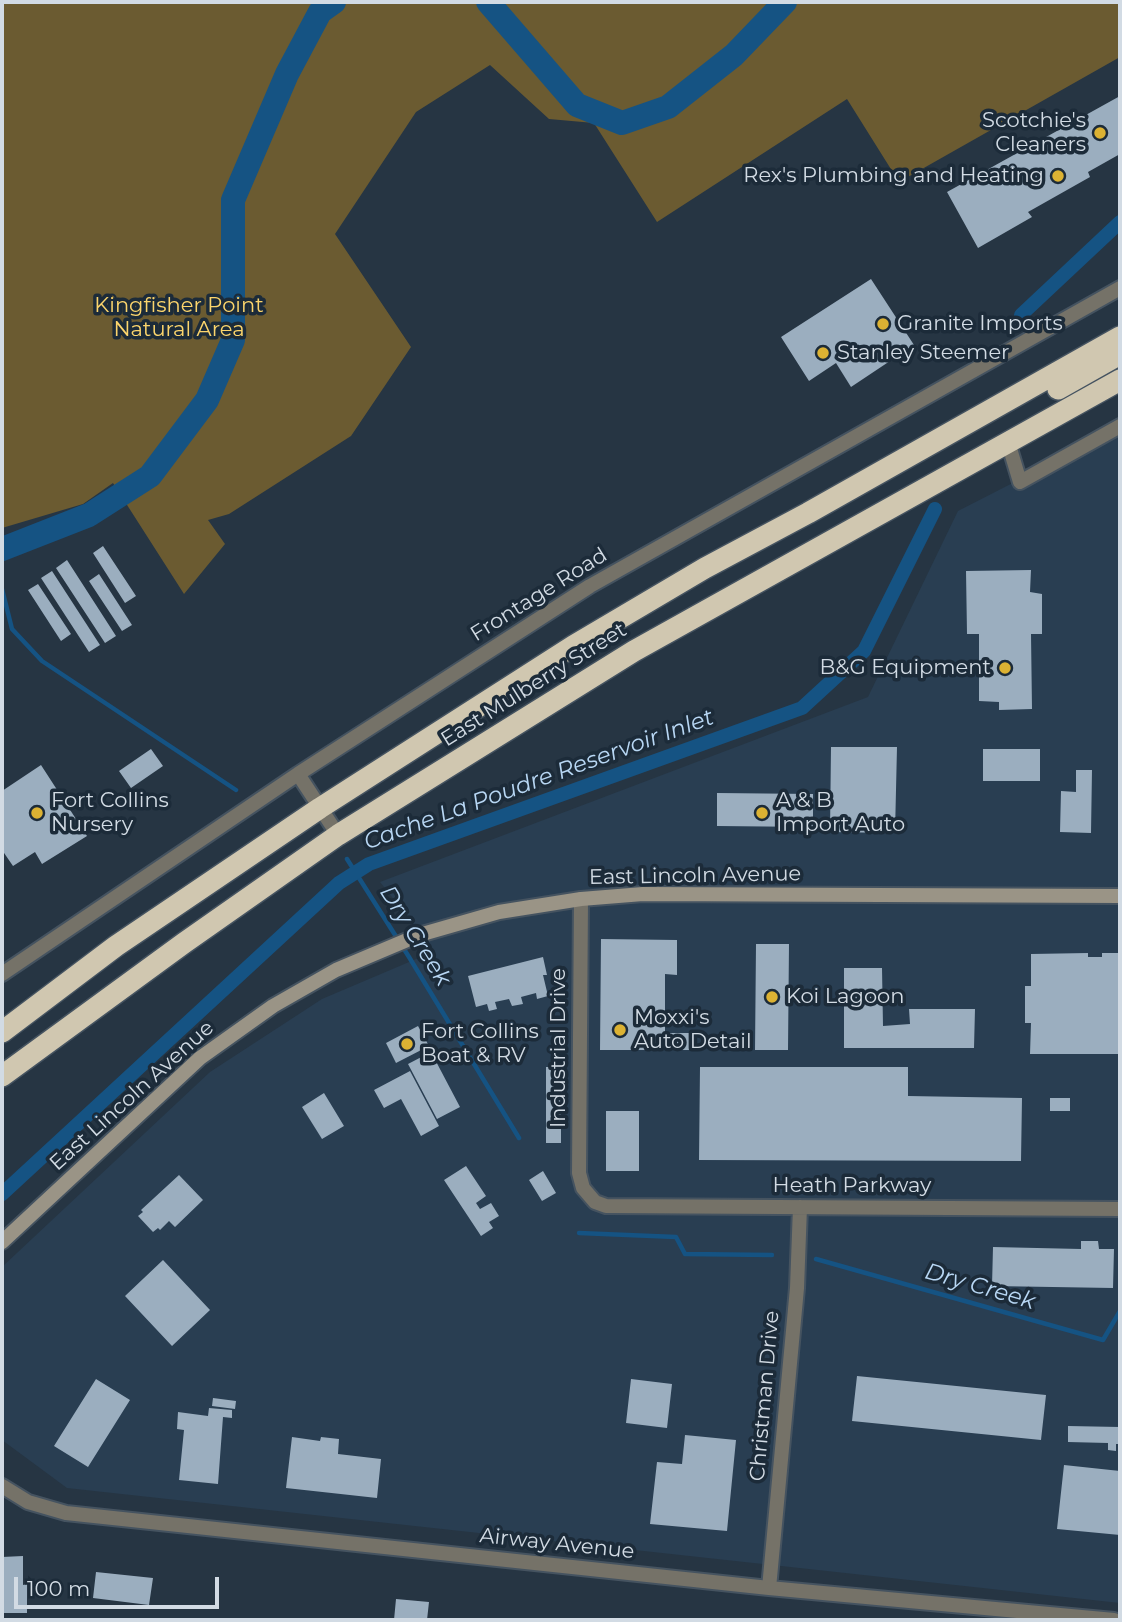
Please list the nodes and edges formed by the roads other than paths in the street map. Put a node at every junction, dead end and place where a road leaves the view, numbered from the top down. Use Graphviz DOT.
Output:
graph roads {
  1 [pos="1120,288"];
  2 [pos="1120,337"];
  3 [pos="1120,354"];
  4 [pos="1120,380"];
  5 [pos="1120,426"];
  6 [pos="1008,442"];
  7 [pos="807,513"];
  8 [pos="298,774"];
  9 [pos="320,808"];
  10 [pos="338,835"];
  11 [pos="1120,896"];
  12 [pos="581,899"];
  13 [pos="2,974"];
  14 [pos="2,1032"];
  15 [pos="2,1076"];
  16 [pos="588,1195"];
  17 [pos="800,1207"];
  18 [pos="1120,1209"];
  19 [pos="2,1242"];
  20 [pos="2,1486"];
  21 [pos="769,1588"];
  22 [pos="1114,1620"];
  1 -- 8 [label="street, Frontage Road"];
  2 -- 7 [label="highway, East Mulberry Street"];
  3 -- 7 [label="highway"];
  4 -- 6 [label="highway, East Mulberry Street"];
  5 -- 6 [label="street"];
  6 -- 10 [label="highway, East Mulberry Street"];
  7 -- 9 [label="highway, East Mulberry Street"];
  8 -- 9 [label="street"];
  8 -- 13 [label="street, Frontage Road"];
  9 -- 10 [label="street"];
  9 -- 14 [label="highway, East Mulberry Street"];
  10 -- 15 [label="highway, East Mulberry Street"];
  11 -- 12 [label="street, East Lincoln Avenue"];
  12 -- 16 [label="street, Industrial Drive"];
  12 -- 19 [label="street, East Lincoln Avenue"];
  16 -- 17 [label="street, Heath Parkway"];
  17 -- 18 [label="street, Heath Parkway"];
  17 -- 21 [label="street, Christman Drive"];
  20 -- 21 [label="street, Airway Avenue"];
  21 -- 22 [label="street, Airway Avenue"];
}
